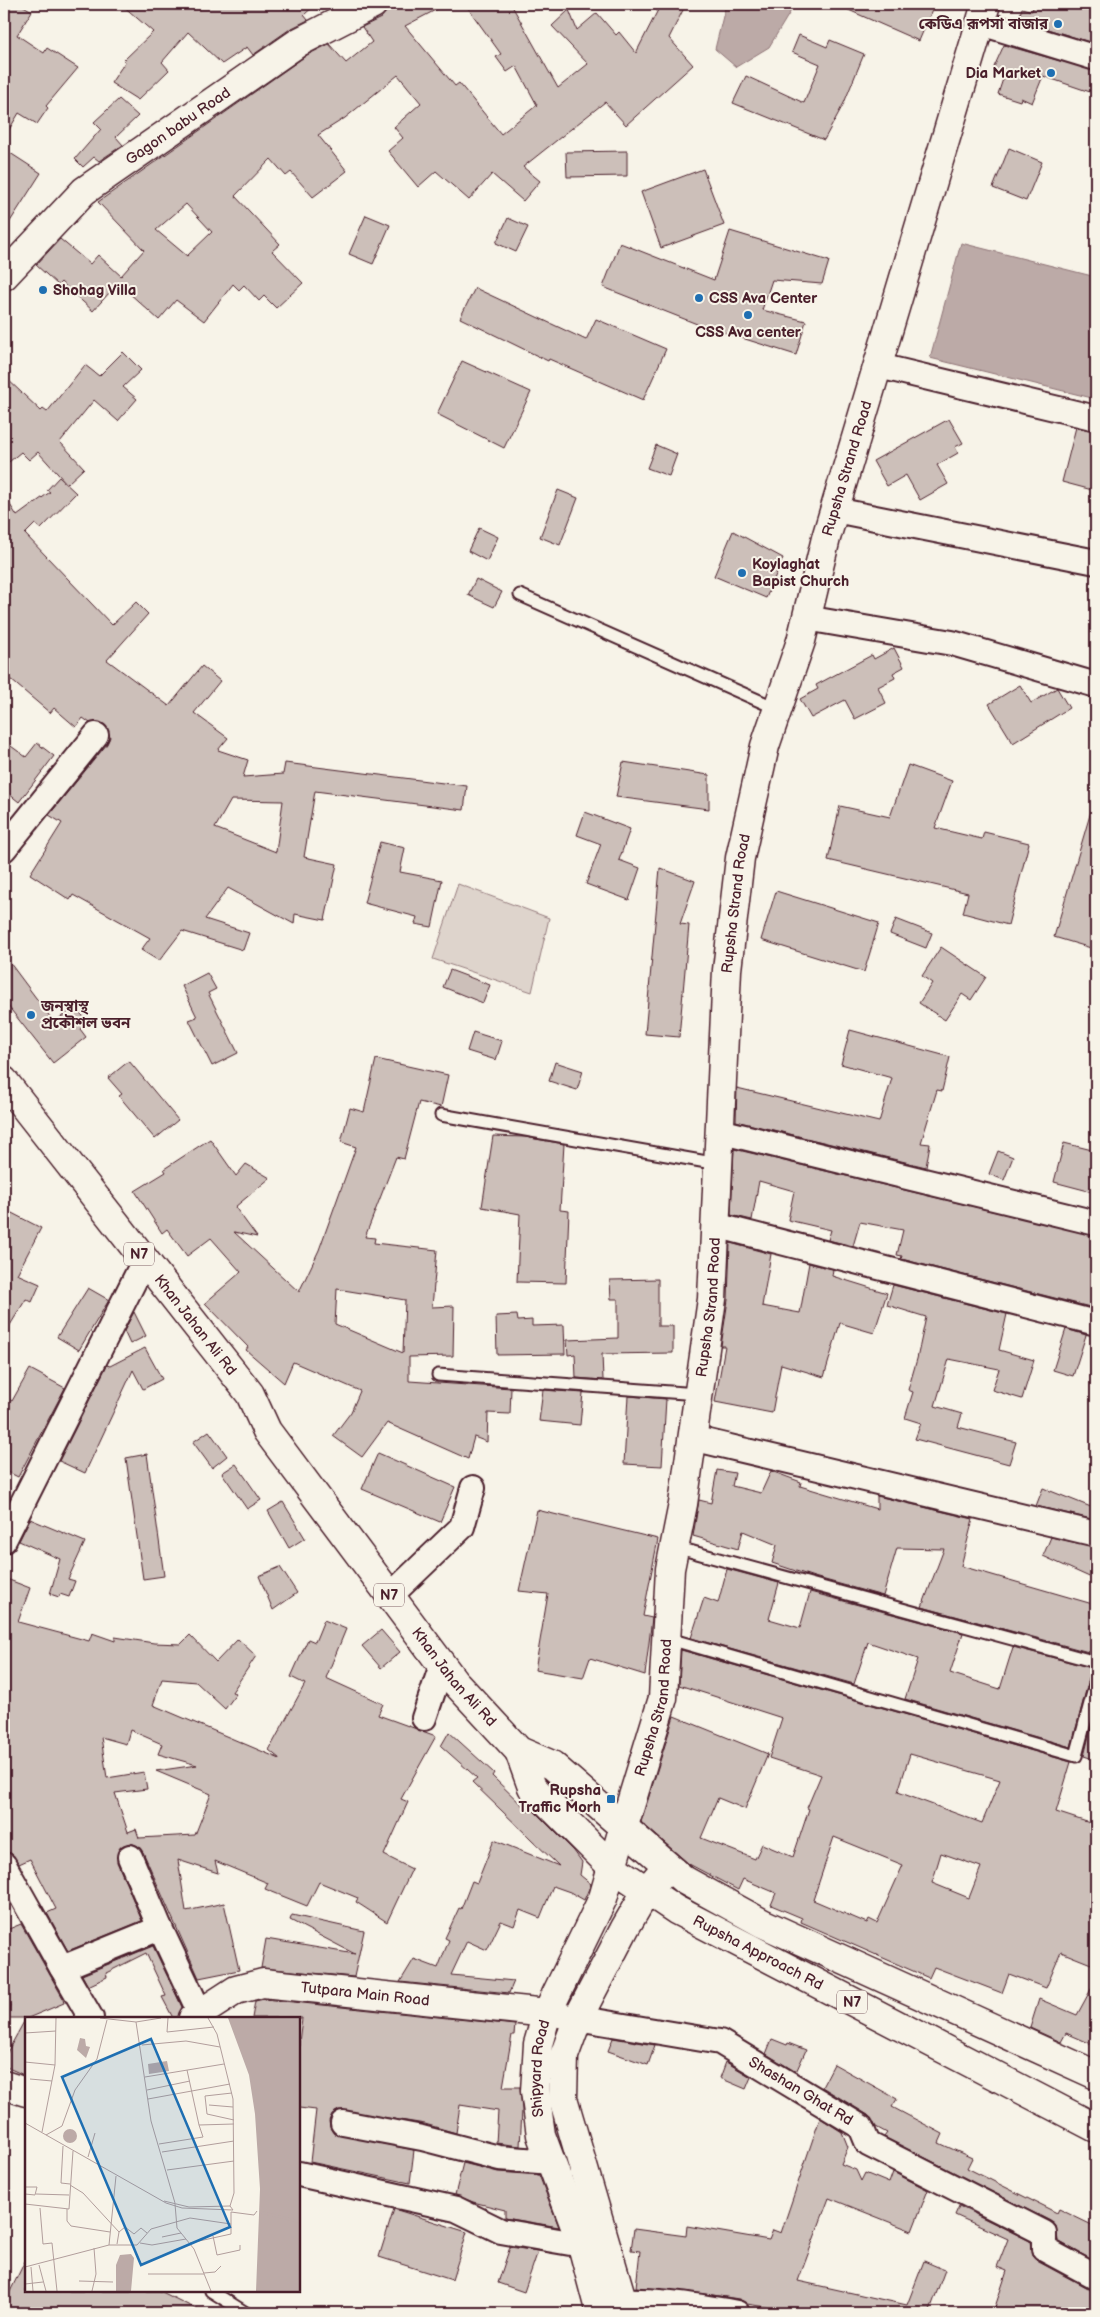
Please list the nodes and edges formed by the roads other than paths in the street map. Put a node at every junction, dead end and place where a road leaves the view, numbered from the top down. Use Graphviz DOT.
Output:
graph roads {
  1 [pos="373,4"];
  2 [pos="984,14"];
  3 [pos="1096,58"];
  4 [pos="4,276"];
  5 [pos="878,366"];
  6 [pos="1096,418"];
  7 [pos="834,510"];
  8 [pos="1096,562"];
  9 [pos="520,595"];
  10 [pos="806,618"];
  11 [pos="1096,685"];
  12 [pos="778,708"];
  13 [pos="96,735"];
  14 [pos="4,849"];
  15 [pos="4,1081"];
  16 [pos="4,1111"];
  17 [pos="441,1115"];
  18 [pos="719,1131"];
  19 [pos="718,1164"];
  20 [pos="1096,1223"];
  21 [pos="715,1225"];
  22 [pos="139,1270"];
  23 [pos="1096,1323"];
  24 [pos="438,1375"];
  25 [pos="698,1394"];
  26 [pos="692,1438"];
  27 [pos="473,1488"];
  28 [pos="1096,1534"];
  29 [pos="4,1540"];
  30 [pos="675,1547"];
  31 [pos="390,1596"];
  32 [pos="666,1638"];
  33 [pos="1096,1662"];
  34 [pos="442,1665"];
  35 [pos="1096,1681"];
  36 [pos="424,1718"];
  37 [pos="519,1751"];
  38 [pos="623,1829"];
  39 [pos="130,1857"];
  40 [pos="4,1865"];
  41 [pos="668,1866"];
  42 [pos="612,1867"];
  43 [pos="647,1890"];
  44 [pos="160,1928"];
  45 [pos="62,1968"];
  46 [pos="547,2013"];
  47 [pos="197,2016"];
  48 [pos="90,2017"];
  49 [pos="578,2018"];
  50 [pos="1096,2075"];
  51 [pos="4,2085"];
  52 [pos="25,2092"];
  53 [pos="343,2123"];
  54 [pos="1096,2128"];
  55 [pos="552,2162"];
  56 [pos="300,2174"];
  57 [pos="582,2245"];
  58 [pos="1096,2277"];
  59 [pos="213,2292"];
  60 [pos="612,2307"];
  61 [pos="246,2313"];
  62 [pos="737,2313"];
  1 -- 4 [label="main road, Gagon babu Road"];
  2 -- 3 [label="street"];
  2 -- 5 [label="main road, Rupsha Strand Road"];
  5 -- 6 [label="street"];
  5 -- 7 [label="main road, Rupsha Strand Road"];
  7 -- 8 [label="street"];
  7 -- 10 [label="main road, Rupsha Strand Road"];
  9 -- 12 [label="lane"];
  10 -- 11 [label="street"];
  10 -- 12 [label="main road, Rupsha Strand Road"];
  12 -- 18 [label="main road, Rupsha Strand Road"];
  13 -- 14 [label="street"];
  15 -- 22 [label="main road, Khan Jahan Ali Rd / N7"];
  16 -- 22 [label="main road, Khan Jahan Ali Rd / N7"];
  17 -- 19 [label="lane"];
  18 -- 19 [label="main road, Rupsha Strand Road"];
  18 -- 20 [label="street"];
  19 -- 21 [label="main road, Rupsha Strand Road"];
  21 -- 23 [label="street"];
  21 -- 25 [label="main road, Rupsha Strand Road"];
  22 -- 29 [label="street"];
  22 -- 31 [label="main road, Khan Jahan Ali Rd / N7"];
  24 -- 25 [label="lane"];
  25 -- 26 [label="main road, Rupsha Strand Road"];
  26 -- 28 [label="street"];
  26 -- 30 [label="main road, Rupsha Strand Road"];
  27 -- 31 [label="street"];
  30 -- 32 [label="main road, Rupsha Strand Road"];
  30 -- 33 [label="lane"];
  31 -- 34 [label="main road, Khan Jahan Ali Rd / N7"];
  32 -- 35 [label="lane"];
  32 -- 38 [label="main road, Rupsha Strand Road"];
  34 -- 36 [label="street"];
  34 -- 37 [label="main road, Khan Jahan Ali Rd / N7"];
  37 -- 38 [label="main road, Khan Jahan Ali Rd / N7"];
  37 -- 42 [label="main road, Khan Jahan Ali Rd / N7"];
  38 -- 41 [label="main road, Rupsha Approach Rd / N7"];
  38 -- 42 [label="main road, Shipyard Road"];
  39 -- 44 [label="street"];
  40 -- 45 [label="street"];
  41 -- 43 [label="main road"];
  41 -- 50 [label="main road, Rupsha Approach Rd / N7"];
  42 -- 43 [label="main road, Rupsha Approach Rd / N7"];
  42 -- 46 [label="main road, Shipyard Road"];
  43 -- 49 [label="main road"];
  43 -- 54 [label="main road, Rupsha Approach Rd / N7"];
  44 -- 45 [label="street"];
  44 -- 47 [label="street"];
  45 -- 48 [label="street"];
  46 -- 47 [label="main road, Tutpara Main Road"];
  46 -- 49 [label="street, Shashan Ghat Rd"];
  46 -- 55 [label="main road, Shipyard Road"];
  49 -- 58 [label="street, Shashan Ghat Rd"];
  49 -- 60 [label="main road"];
  51 -- 52 [label="main road"];
  53 -- 55 [label="street"];
  55 -- 57 [label="main road, Shipyard Road"];
  56 -- 57 [label="street"];
  57 -- 60 [label="main road, Shipyard Road"];
  59 -- 61 [label="lane"];
  60 -- 62 [label="street"];
}
